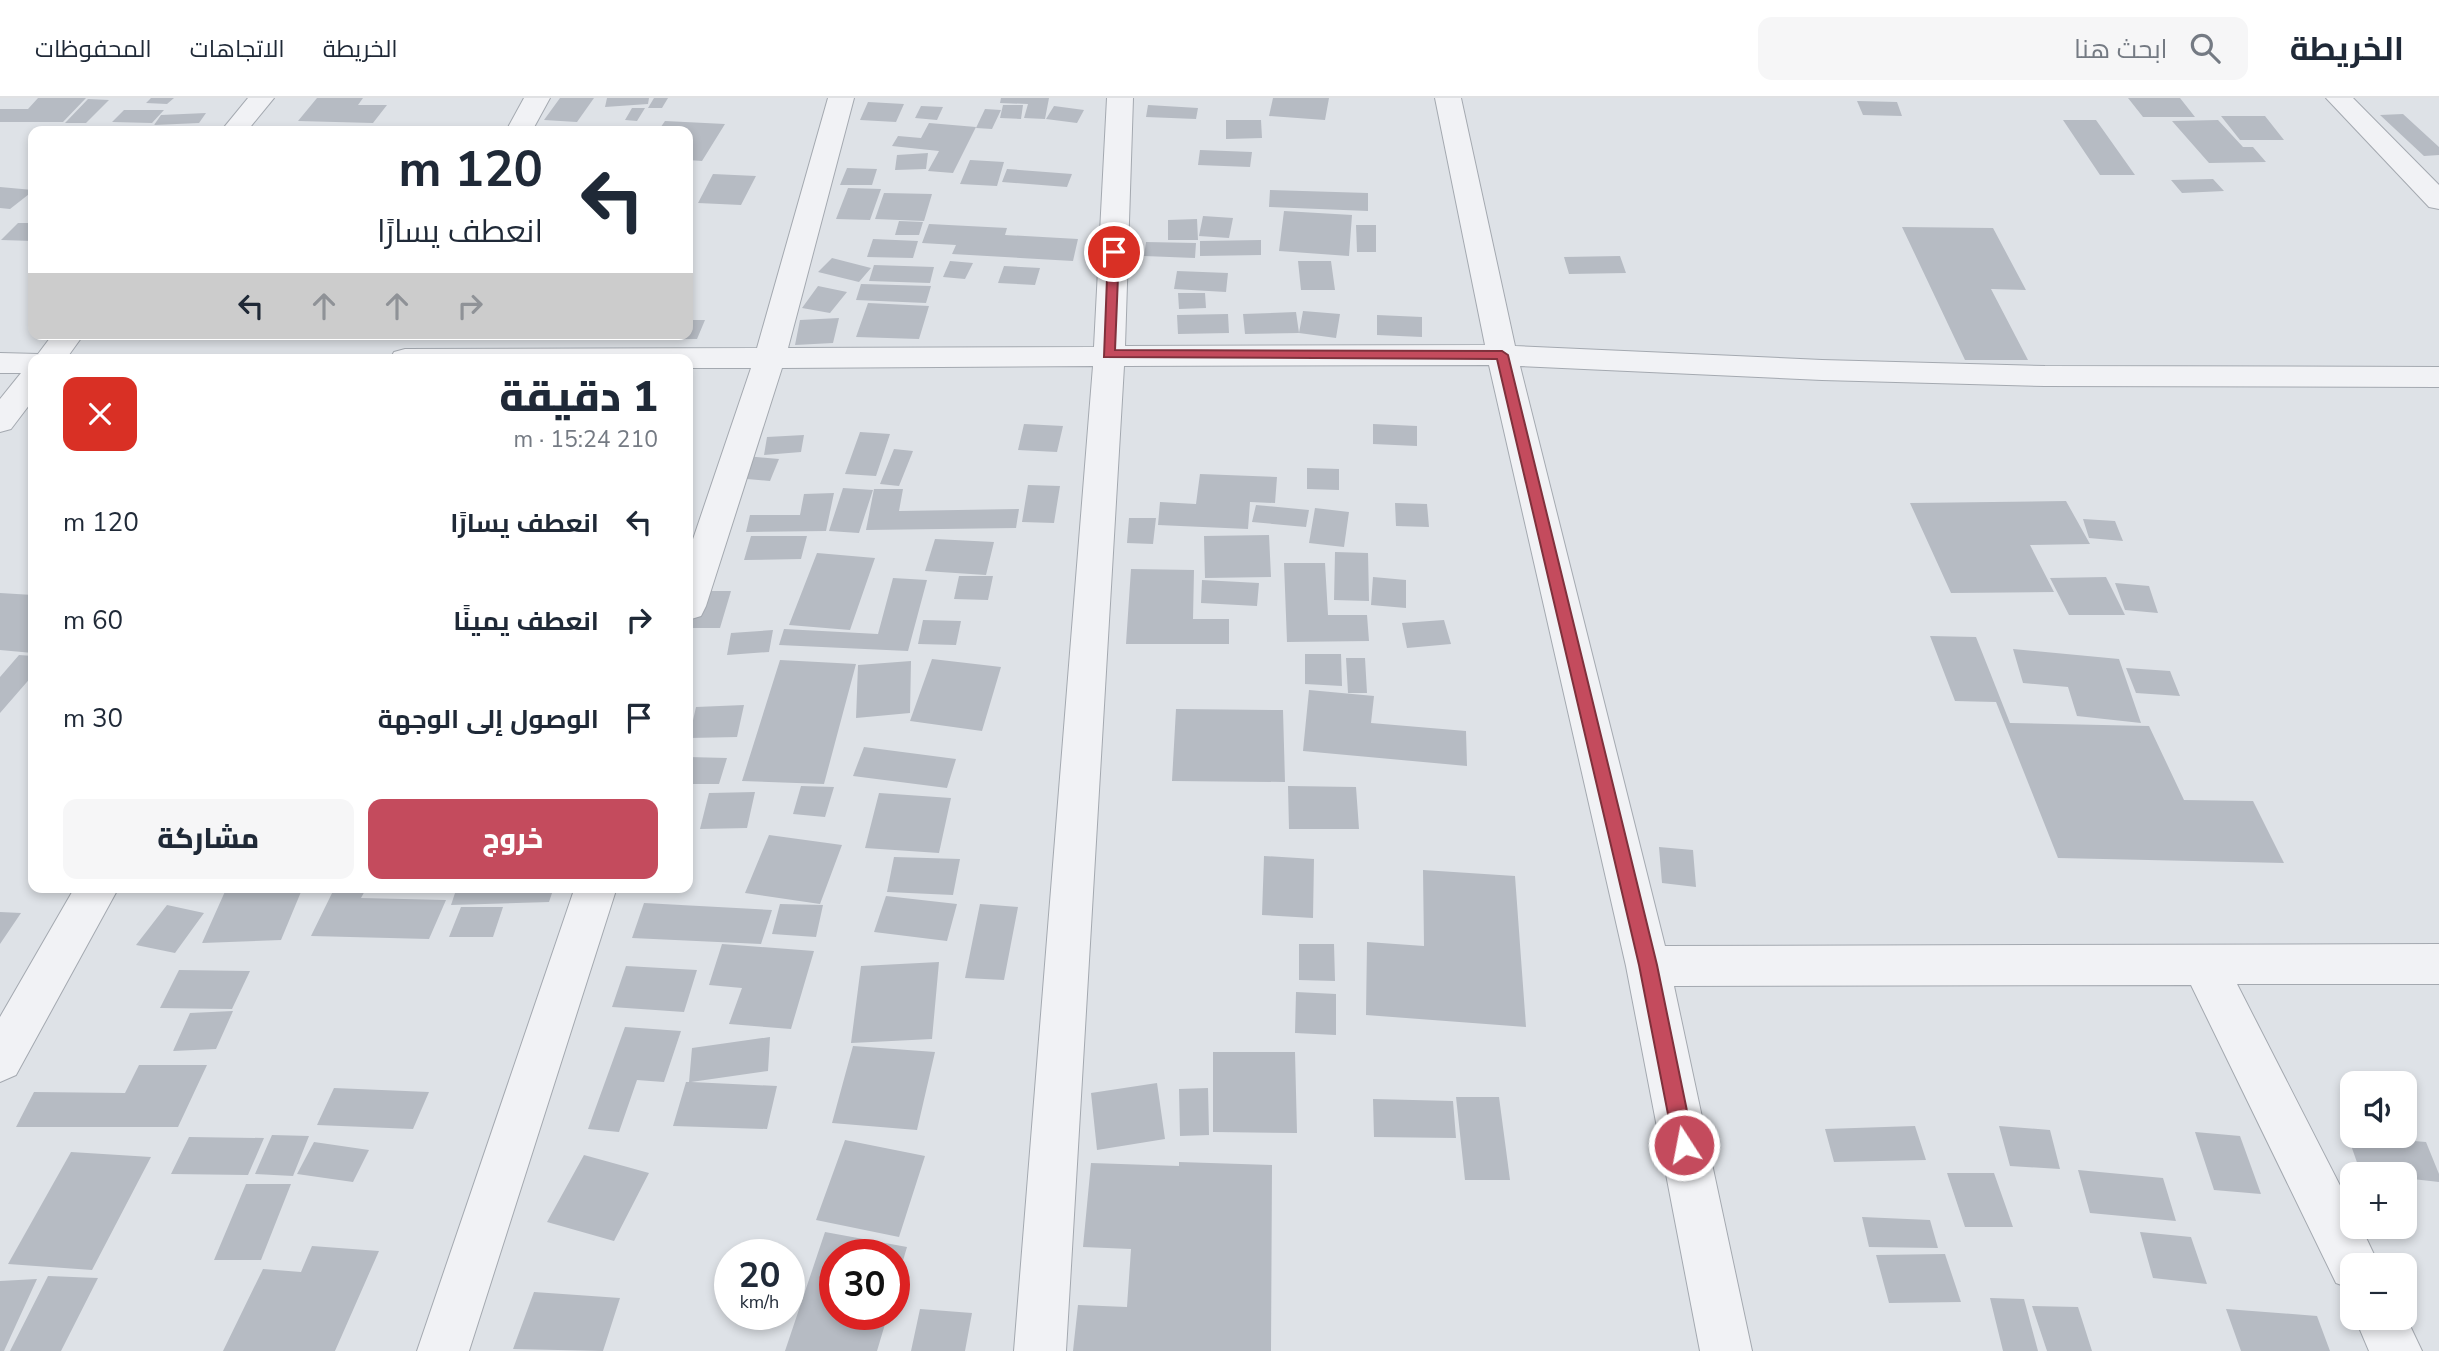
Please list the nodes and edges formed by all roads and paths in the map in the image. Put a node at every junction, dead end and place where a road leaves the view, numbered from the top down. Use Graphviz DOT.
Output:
graph roads {
  1 [pos="261,98"];
  2 [pos="537,98"];
  3 [pos="841,98"];
  4 [pos="1120,98"];
  5 [pos="1448,98"];
  6 [pos="2339,98"];
  7 [pos="238,126"];
  8 [pos="522,126"];
  9 [pos="2439,201"];
  10 [pos="64,340"];
  11 [pos="54,354"];
  12 [pos="1109,354"];
  13 [pos="1502,355"];
  14 [pos="693,357"];
  15 [pos="770,357"];
  16 [pos="0,363"];
  17 [pos="28,363"];
  18 [pos="2439,377"];
  19 [pos="28,386"];
  20 [pos="0,422"];
  21 [pos="693,591"];
  22 [pos="95,893"];
  23 [pos="594,893"];
  24 [pos="2439,964"];
  25 [pos="1648,965"];
  26 [pos="2204,965"];
  27 [pos="0,1059"];
  28 [pos="2348,1253"];
  29 [pos="2386,1330"];
  30 [pos="443,1351"];
  31 [pos="1040,1351"];
  32 [pos="1726,1351"];
  33 [pos="2396,1351"];
  1 -- 7 [label="street"];
  2 -- 8 [label="street"];
  3 -- 15 [label="street"];
  4 -- 12 [label="street"];
  5 -- 13 [label="street"];
  6 -- 9 [label="street"];
  10 -- 11 [label="street"];
  12 -- 13 [label="street"];
  12 -- 15 [label="street"];
  12 -- 31 [label="street"];
  13 -- 18 [label="street"];
  13 -- 25 [label="street"];
  14 -- 15 [label="street"];
  15 -- 21 [label="street"];
  16 -- 17 [label="street"];
  19 -- 20 [label="street"];
  22 -- 27 [label="street"];
  23 -- 30 [label="street"];
  24 -- 26 [label="street"];
  25 -- 26 [label="street"];
  25 -- 32 [label="street"];
  26 -- 28 [label="street"];
  29 -- 33 [label="street"];
}
